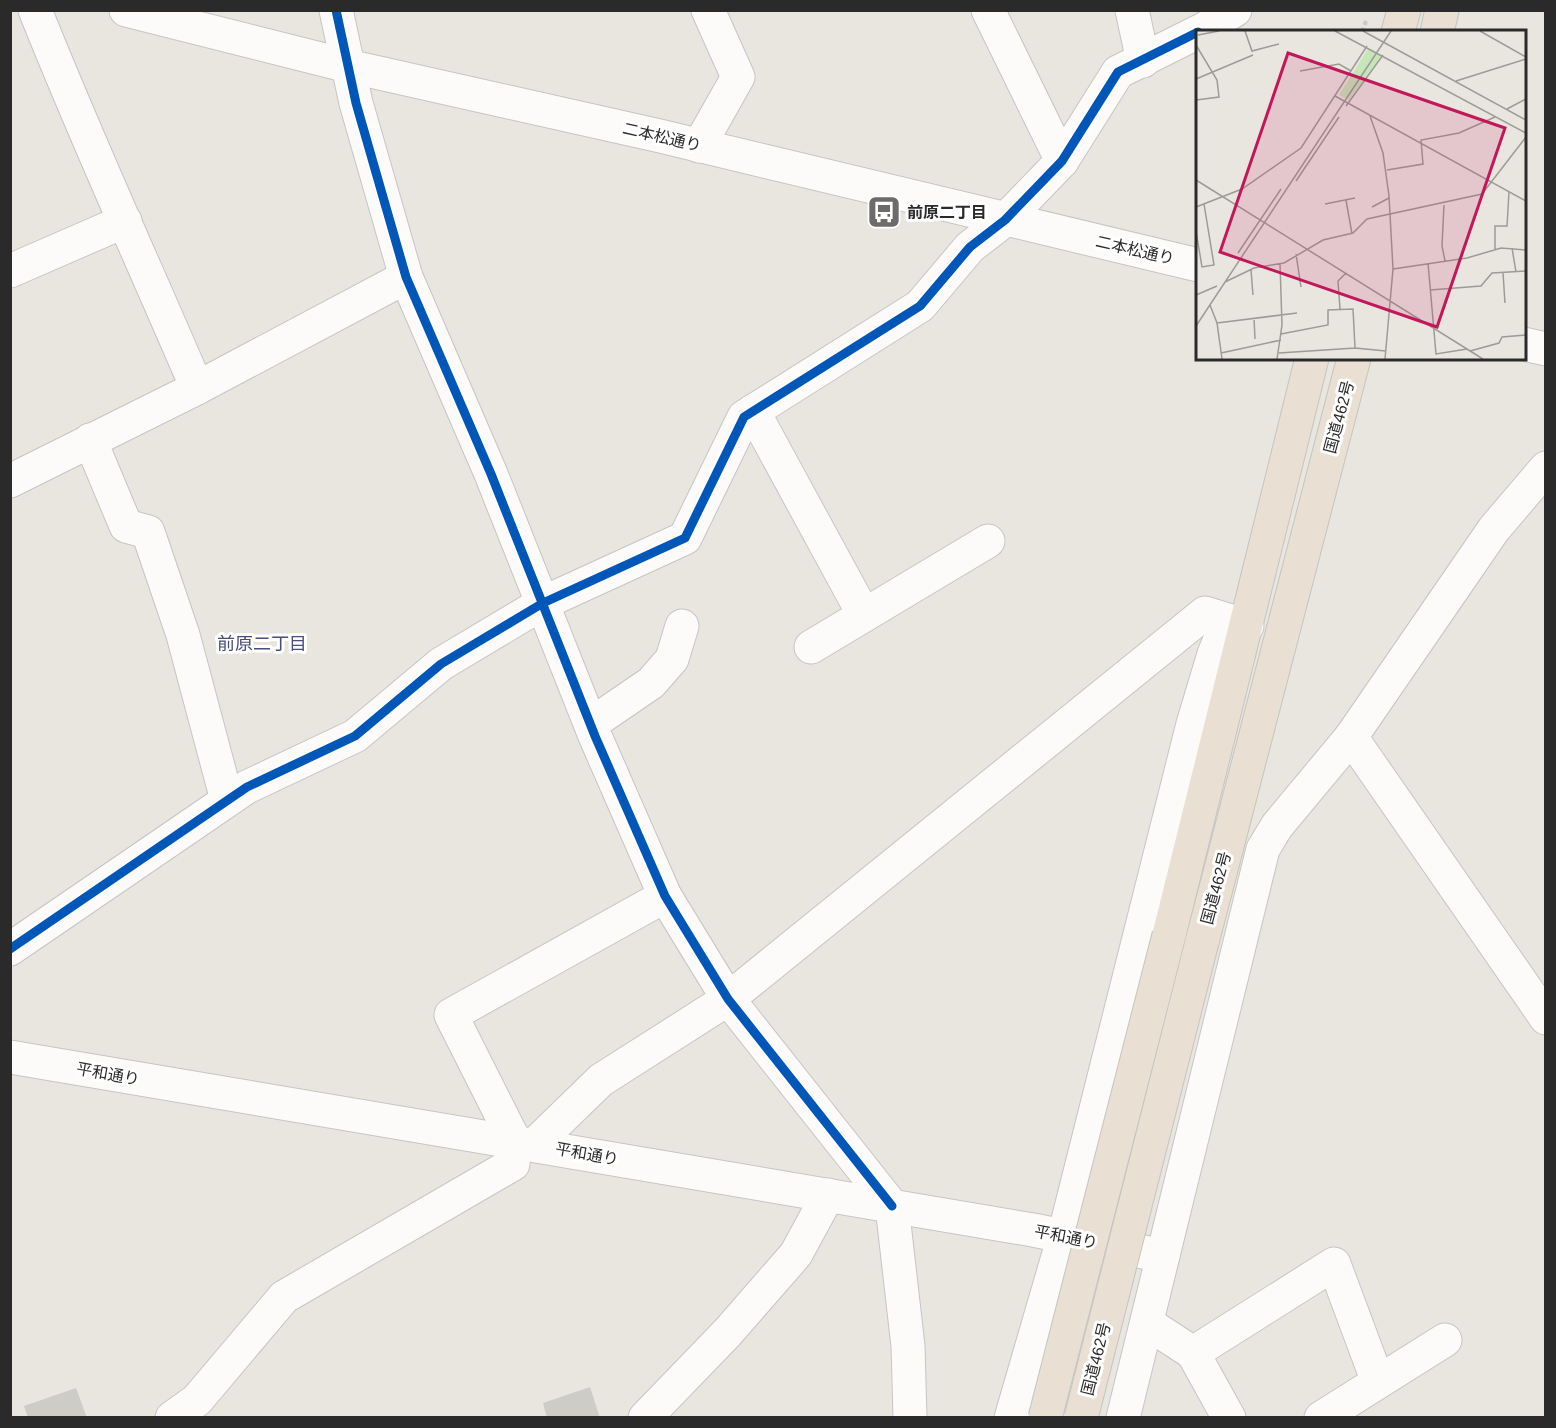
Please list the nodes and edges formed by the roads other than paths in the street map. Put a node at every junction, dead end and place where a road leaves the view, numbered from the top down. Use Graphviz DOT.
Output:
graph roads {
  1 [pos="35,10"];
  2 [pos="126,10"];
  3 [pos="336,10"];
  4 [pos="708,10"];
  5 [pos="988,10"];
  6 [pos="1132,10"];
  7 [pos="1235,10"];
  8 [pos="1404,10"];
  9 [pos="1442,10"];
  10 [pos="1201,30"];
  11 [pos="1399,30"];
  12 [pos="1437,30"];
  13 [pos="1196,33"];
  14 [pos="1143,61"];
  15 [pos="348,66"];
  16 [pos="699,146"];
  17 [pos="1062,161"];
  18 [pos="1005,220"];
  19 [pos="125,221"];
  20 [pos="1196,265"];
  21 [pos="10,272"];
  22 [pos="406,277"];
  23 [pos="1526,345"];
  24 [pos="1545,350"];
  25 [pos="1311,360"];
  26 [pos="1353,360"];
  27 [pos="196,388"];
  28 [pos="753,411"];
  29 [pos="90,441"];
  30 [pos="1545,468"];
  31 [pos="10,481"];
  32 [pos="988,541"];
  33 [pos="543,603"];
  34 [pos="864,615"];
  35 [pos="1226,620"];
  36 [pos="682,626"];
  37 [pos="811,647"];
  38 [pos="591,724"];
  39 [pos="1351,738"];
  40 [pos="227,800"];
  41 [pos="665,896"];
  42 [pos="10,949"];
  43 [pos="728,999"];
  44 [pos="1545,1018"];
  45 [pos="10,1057"];
  46 [pos="525,1144"];
  47 [pos="828,1195"];
  48 [pos="892,1206"];
  49 [pos="1064,1236"];
  50 [pos="1163,1256"];
  51 [pos="1147,1323"];
  52 [pos="1445,1340"];
  53 [pos="1193,1353"];
  54 [pos="1378,1382"];
  55 [pos="172,1418"];
  56 [pos="645,1418"];
  57 [pos="910,1418"];
  58 [pos="1011,1418"];
  59 [pos="1046,1418"];
  60 [pos="1081,1418"];
  61 [pos="1123,1418"];
  62 [pos="1229,1418"];
  63 [pos="1321,1418"];
  1 -- 19 [label="street"];
  2 -- 15 [label="street, 二本松通り"];
  3 -- 15 [label="street"];
  4 -- 16 [label="street"];
  5 -- 17 [label="street"];
  6 -- 14 [label="street"];
  7 -- 10 [label="street"];
  8 -- 11 [label="highway"];
  9 -- 12 [label="highway"];
  13 -- 14 [label="street"];
  14 -- 17 [label="street"];
  15 -- 16 [label="street, 二本松通り"];
  15 -- 22 [label="street"];
  16 -- 18 [label="street, 二本松通り"];
  17 -- 18 [label="street"];
  18 -- 20 [label="street, 二本松通り"];
  18 -- 28 [label="street"];
  19 -- 21 [label="street"];
  19 -- 27 [label="street"];
  22 -- 27 [label="street"];
  22 -- 33 [label="street"];
  23 -- 24 [label="street"];
  25 -- 35 [label="highway, 国道462号"];
  26 -- 60 [label="highway, 国道462号, bridge"];
  27 -- 29 [label="street"];
  28 -- 33 [label="street"];
  28 -- 34 [label="street"];
  29 -- 31 [label="street"];
  29 -- 40 [label="street"];
  30 -- 39 [label="street"];
  32 -- 34 [label="street"];
  33 -- 38 [label="street"];
  33 -- 40 [label="street"];
  34 -- 37 [label="street"];
  35 -- 43 [label="street"];
  35 -- 49 [label="street"];
  35 -- 59 [label="highway, 国道462号, bridge"];
  36 -- 38 [label="street"];
  38 -- 41 [label="street"];
  39 -- 44 [label="street"];
  39 -- 50 [label="street"];
  40 -- 42 [label="street"];
  41 -- 43 [label="street"];
  41 -- 46 [label="street"];
  43 -- 46 [label="street"];
  43 -- 48 [label="street"];
  45 -- 46 [label="street, 平和通り"];
  46 -- 47 [label="street, 平和通り"];
  46 -- 55 [label="street"];
  47 -- 48 [label="street, 平和通り"];
  47 -- 56 [label="street"];
  48 -- 49 [label="street, 平和通り"];
  48 -- 57 [label="street"];
  49 -- 50 [label="street, 平和通り"];
  49 -- 58 [label="street"];
  50 -- 51 [label="street"];
  51 -- 53 [label="street"];
  51 -- 61 [label="street"];
  52 -- 54 [label="street"];
  53 -- 54 [label="street"];
  53 -- 62 [label="street"];
  54 -- 63 [label="street"];
}
